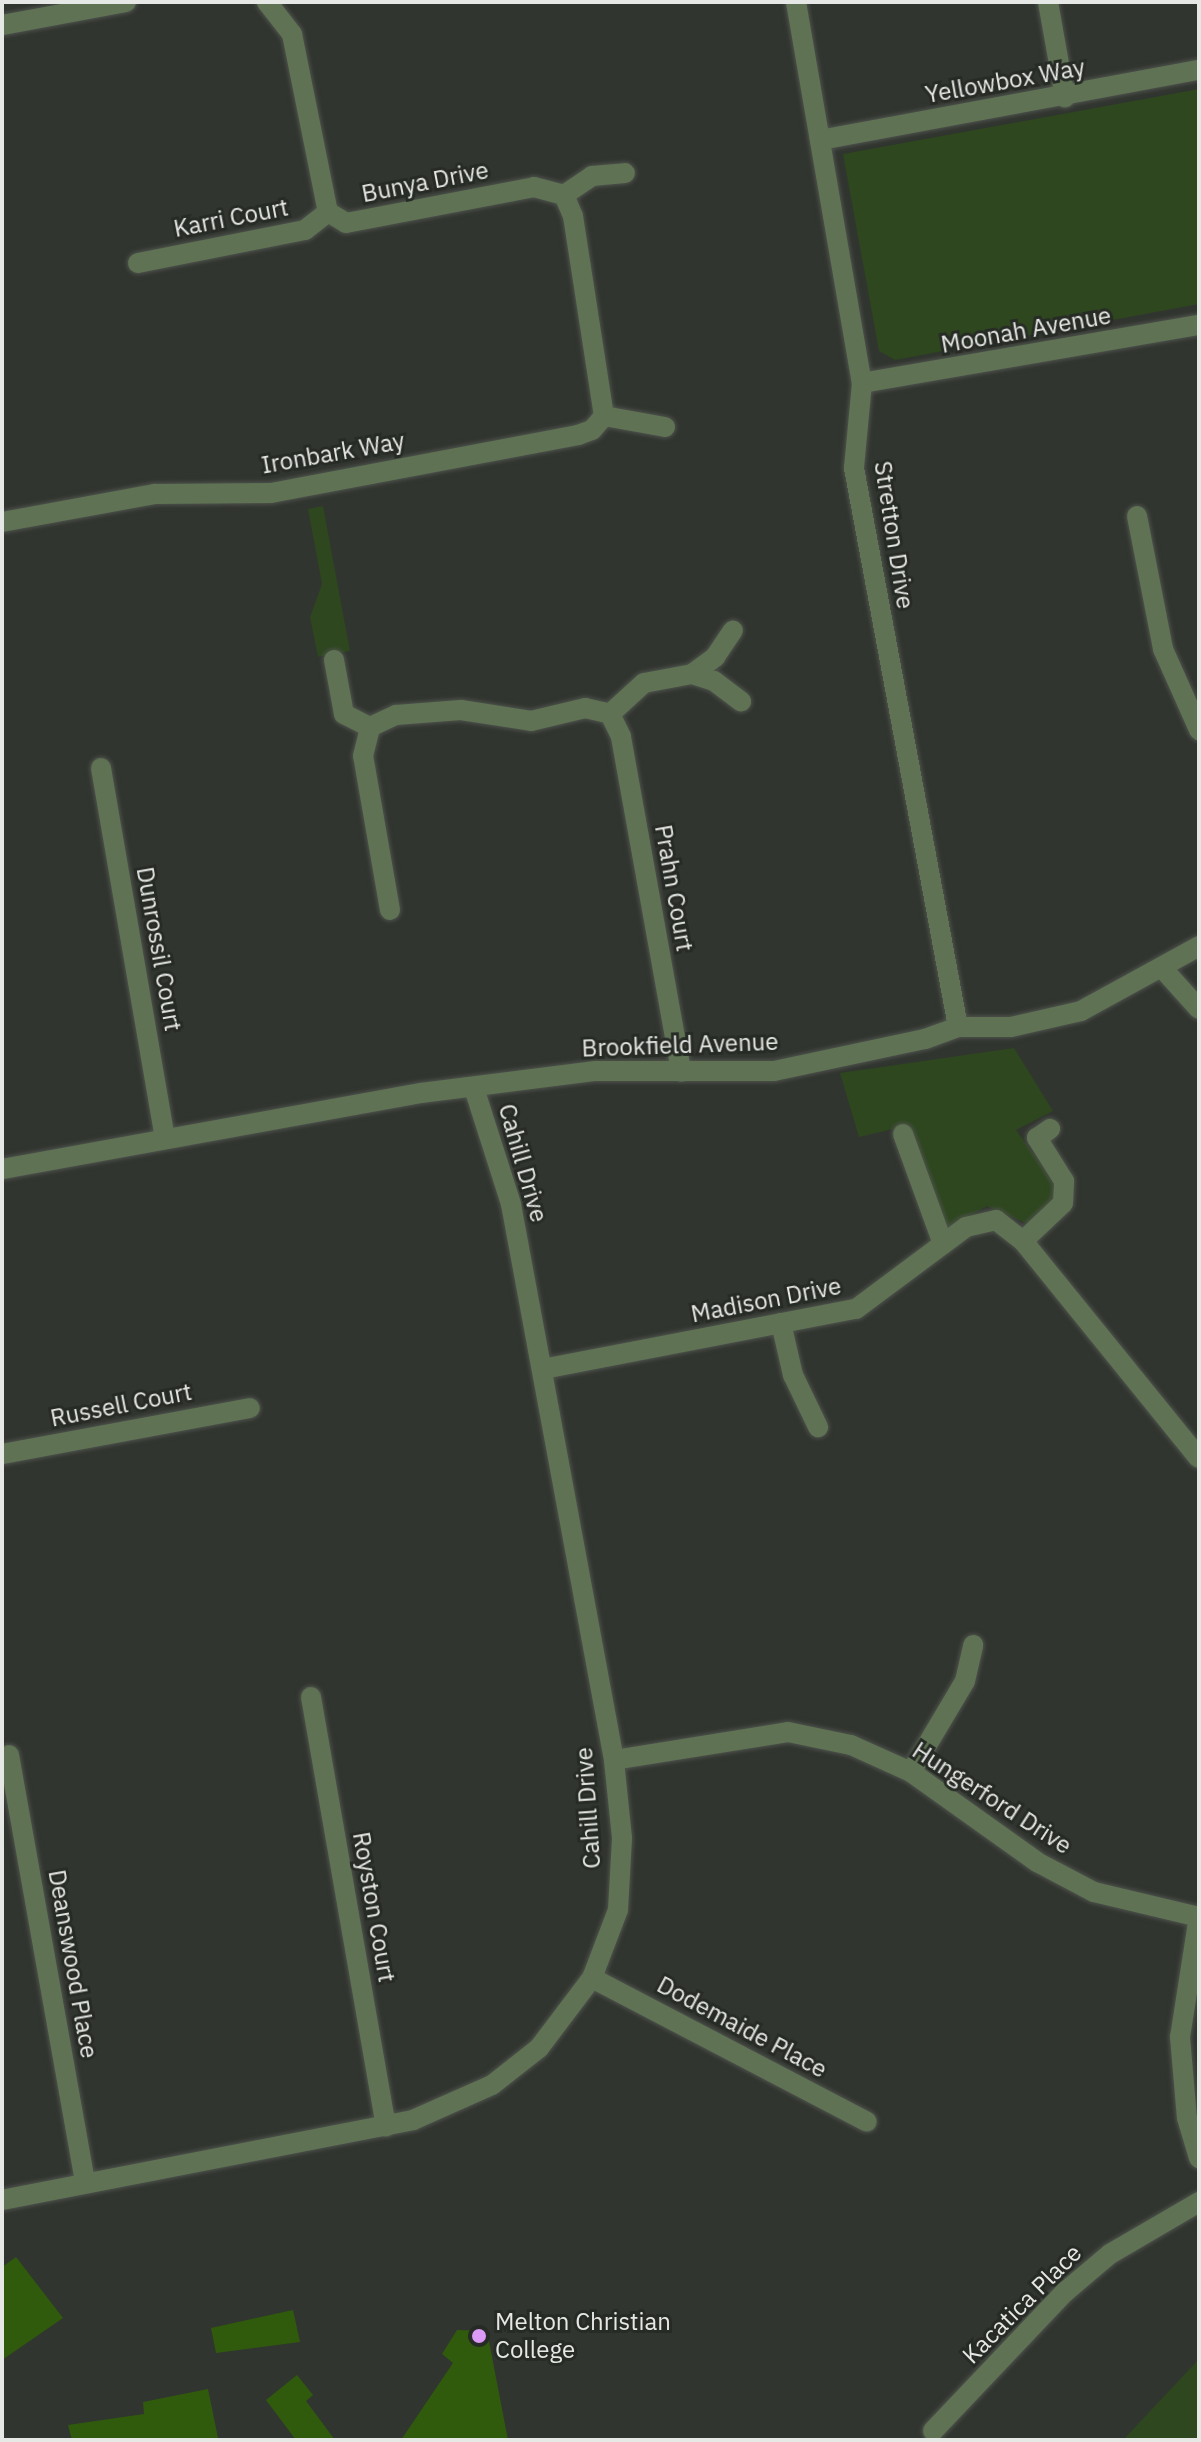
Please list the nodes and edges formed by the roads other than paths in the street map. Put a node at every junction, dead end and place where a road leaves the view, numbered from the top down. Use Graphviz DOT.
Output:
graph roads {
  1 [pos="126,2"];
  2 [pos="267,2"];
  3 [pos="796,2"];
  4 [pos="1048,2"];
  5 [pos="2,25"];
  6 [pos="1199,70"];
  7 [pos="1065,97"];
  8 [pos="820,140"];
  9 [pos="625,173"];
  10 [pos="564,195"];
  11 [pos="328,212"];
  12 [pos="138,263"];
  13 [pos="1199,325"];
  14 [pos="862,383"];
  15 [pos="604,416"];
  16 [pos="665,427"];
  17 [pos="1137,516"];
  18 [pos="2,522"];
  19 [pos="733,630"];
  20 [pos="334,660"];
  21 [pos="692,674"];
  22 [pos="741,701"];
  23 [pos="610,714"];
  24 [pos="370,727"];
  25 [pos="1199,730"];
  26 [pos="101,768"];
  27 [pos="390,910"];
  28 [pos="1199,946"];
  29 [pos="1164,970"];
  30 [pos="1199,1009"];
  31 [pos="958,1027"];
  32 [pos="681,1072"];
  33 [pos="474,1088"];
  34 [pos="1050,1129"];
  35 [pos="903,1134"];
  36 [pos="165,1139"];
  37 [pos="2,1169"];
  38 [pos="1023,1241"];
  39 [pos="943,1244"];
  40 [pos="781,1323"];
  41 [pos="543,1369"];
  42 [pos="250,1408"];
  43 [pos="818,1427"];
  44 [pos="2,1454"];
  45 [pos="1199,1458"];
  46 [pos="973,1645"];
  47 [pos="311,1697"];
  48 [pos="9,1755"];
  49 [pos="614,1760"];
  50 [pos="911,1772"];
  51 [pos="1199,1916"];
  52 [pos="592,1978"];
  53 [pos="867,2122"];
  54 [pos="386,2126"];
  55 [pos="1199,2158"];
  56 [pos="85,2183"];
  57 [pos="2,2200"];
  58 [pos="1199,2202"];
  59 [pos="933,2431"];
  1 -- 5 [label="street"];
  2 -- 11 [label="street"];
  3 -- 8 [label="street, Stretton Drive"];
  4 -- 7 [label="street"];
  6 -- 7 [label="street, Yellowbox Way"];
  7 -- 8 [label="street, Yellowbox Way"];
  8 -- 14 [label="street, Stretton Drive"];
  9 -- 10 [label="street"];
  10 -- 11 [label="street, Bunya Drive"];
  10 -- 15 [label="street"];
  11 -- 12 [label="street, Karri Court"];
  13 -- 14 [label="street, Moonah Avenue"];
  14 -- 31 [label="street, Stretton Drive"];
  15 -- 16 [label="street"];
  15 -- 18 [label="street, Ironbark Way"];
  17 -- 25 [label="street"];
  19 -- 21 [label="street"];
  20 -- 24 [label="street"];
  21 -- 22 [label="street"];
  21 -- 23 [label="street"];
  23 -- 24 [label="street"];
  23 -- 32 [label="street, Prahn Court"];
  24 -- 27 [label="street"];
  26 -- 36 [label="street, Dunrossil Court"];
  28 -- 29 [label="street, Brookfield Avenue"];
  29 -- 30 [label="street"];
  29 -- 31 [label="street, Brookfield Avenue"];
  31 -- 32 [label="street, Brookfield Avenue"];
  32 -- 33 [label="street, Brookfield Avenue"];
  33 -- 36 [label="street, Brookfield Avenue"];
  33 -- 41 [label="street, Cahill Drive"];
  34 -- 38 [label="street"];
  35 -- 39 [label="street"];
  36 -- 37 [label="street, Brookfield Avenue"];
  38 -- 39 [label="street, Madison Drive"];
  38 -- 45 [label="street, Madison Drive"];
  39 -- 40 [label="street, Madison Drive"];
  40 -- 41 [label="street, Madison Drive"];
  40 -- 43 [label="street"];
  41 -- 49 [label="street, Cahill Drive"];
  42 -- 44 [label="street, Russell Court"];
  46 -- 50 [label="street"];
  47 -- 54 [label="street, Royston Court"];
  48 -- 56 [label="street, Deanswood Place"];
  49 -- 50 [label="street, Hungerford Drive"];
  49 -- 52 [label="street, Cahill Drive"];
  50 -- 51 [label="street, Hungerford Drive"];
  51 -- 55 [label="street"];
  52 -- 53 [label="street, Dodemaide Place"];
  52 -- 54 [label="street, Cahill Drive"];
  54 -- 56 [label="street, Cahill Drive"];
  56 -- 57 [label="street, Cahill Drive"];
  58 -- 59 [label="street, Kacatica Place"];
}
